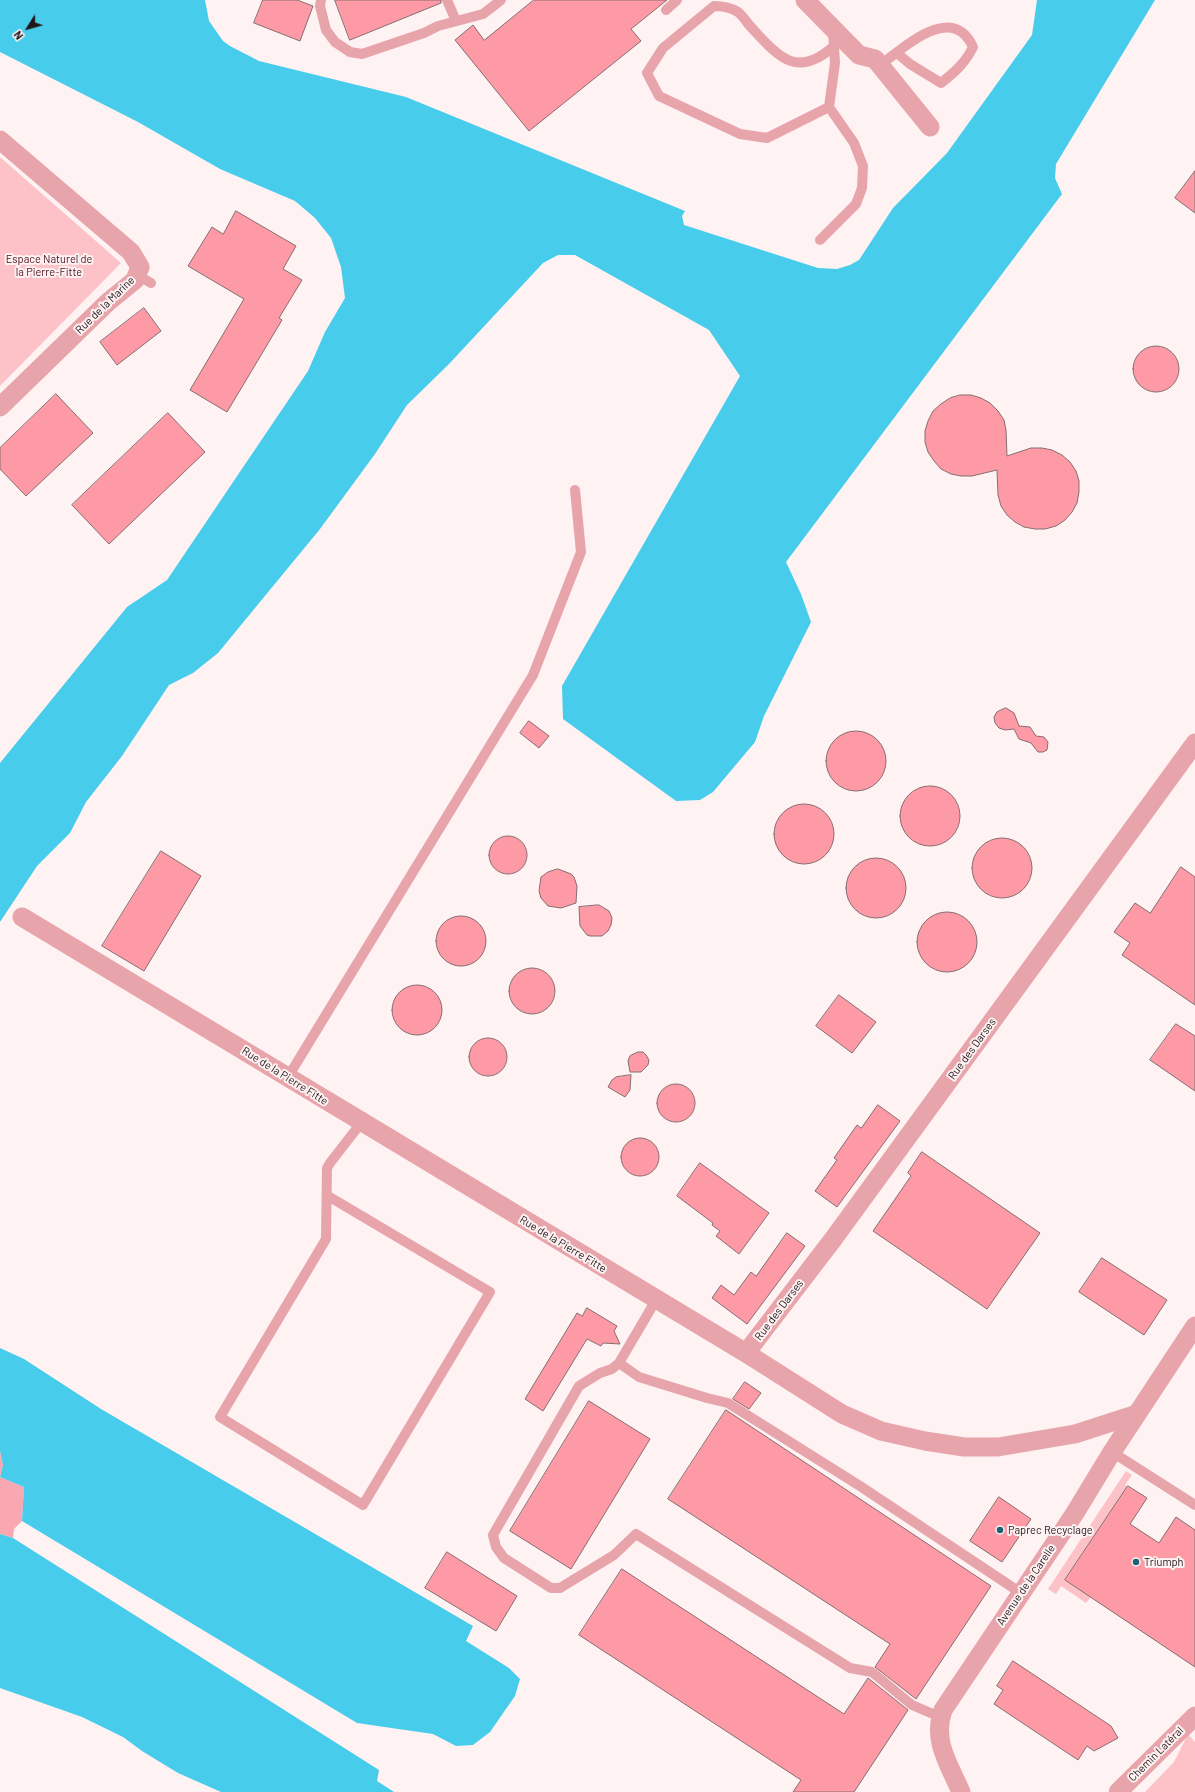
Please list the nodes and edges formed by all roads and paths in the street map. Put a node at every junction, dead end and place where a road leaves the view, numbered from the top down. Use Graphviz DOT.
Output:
graph roads {
  1 [pos="321,0"];
  2 [pos="447,0"];
  3 [pos="501,0"];
  4 [pos="677,0"];
  5 [pos="805,0"];
  6 [pos="666,10"];
  7 [pos="456,21"];
  8 [pos="834,37"];
  9 [pos="897,53"];
  10 [pos="880,65"];
  11 [pos="829,107"];
  12 [pos="930,127"];
  13 [pos="0,140"];
  14 [pos="820,240"];
  15 [pos="0,407"];
  16 [pos="575,490"];
  17 [pos="1195,743"];
  18 [pos="22,917"];
  19 [pos="288,1077"];
  20 [pos="361,1123"];
  21 [pos="328,1196"];
  22 [pos="656,1300"];
  23 [pos="1195,1326"];
  24 [pos="746,1353"];
  25 [pos="619,1363"];
  26 [pos="1137,1414"];
  27 [pos="1112,1452"];
  28 [pos="1195,1505"];
  29 [pos="1021,1593"];
  30 [pos="940,1717"];
  31 [pos="1193,1721"];
  32 [pos="961,1792"];
  33 [pos="1118,1792"];
  1 -- 7 [label="lane"];
  2 -- 7 [label="lane"];
  3 -- 7 [label="lane"];
  4 -- 6 [label="lane"];
  5 -- 8 [label="street"];
  8 -- 10 [label="street"];
  8 -- 11 [label="lane"];
  8 -- 11 [label="lane"];
  9 -- 9 [label="lane"];
  9 -- 10 [label="lane"];
  10 -- 12 [label="street"];
  11 -- 14 [label="lane"];
  13 -- 15 [label="street, Rue de la Marine"];
  16 -- 19 [label="lane"];
  17 -- 24 [label="street, Rue des Darses"];
  18 -- 19 [label="street, Rue de la Pierre Fitte"];
  19 -- 20 [label="street, Rue de la Pierre Fitte"];
  20 -- 21 [label="lane"];
  20 -- 22 [label="street, Rue de la Pierre Fitte"];
  21 -- 21 [label="lane"];
  22 -- 24 [label="street, Rue de la Pierre Fitte"];
  22 -- 25 [label="lane"];
  23 -- 26 [label="street, Avenue de la Carelle"];
  24 -- 26 [label="street, Rue de la Pierre Fitte"];
  25 -- 29 [label="lane"];
  25 -- 30 [label="lane"];
  26 -- 27 [label="street, Avenue de la Carelle"];
  27 -- 28 [label="lane"];
  27 -- 29 [label="street, Avenue de la Carelle"];
  29 -- 30 [label="street, Avenue de la Carelle"];
  30 -- 32 [label="street, Avenue de la Carelle"];
  31 -- 33 [label="street, Chemin Latéral"];
}
